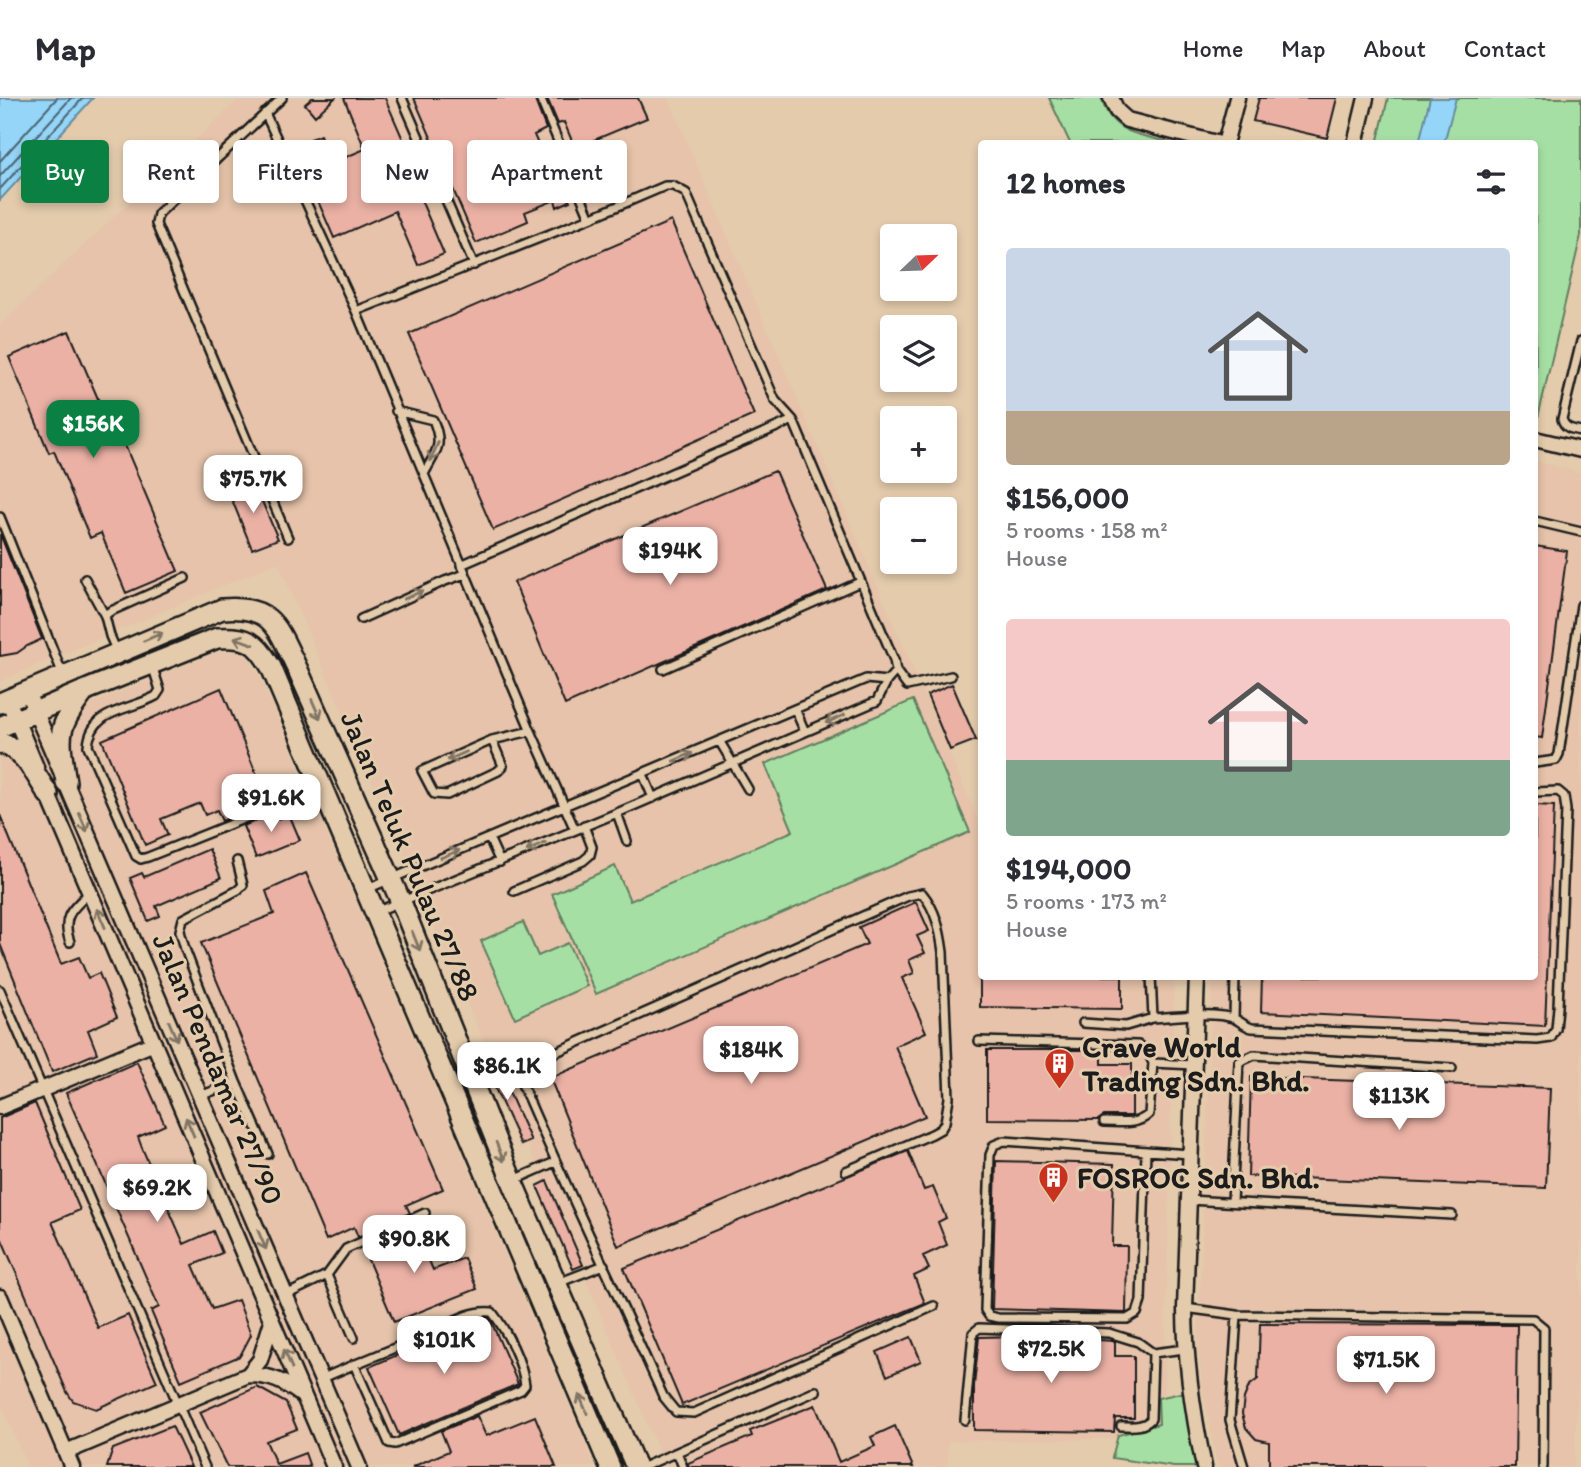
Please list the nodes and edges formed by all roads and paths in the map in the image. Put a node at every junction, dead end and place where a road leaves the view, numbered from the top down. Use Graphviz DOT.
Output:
graph roads {
  1 [pos="282,98"];
  2 [pos="402,98"];
  3 [pos="540,98"];
  4 [pos="1111,98"];
  5 [pos="1237,98"];
  6 [pos="1366,98"];
  7 [pos="265,113"];
  8 [pos="1204,140"];
  9 [pos="1226,140"];
  10 [pos="1356,140"];
  11 [pos="590,218"];
  12 [pos="474,265"];
  13 [pos="356,311"];
  14 [pos="1581,341"];
  15 [pos="396,411"];
  16 [pos="793,420"];
  17 [pos="1581,431"];
  18 [pos="1538,440"];
  19 [pos="1581,450"];
  20 [pos="424,474"];
  21 [pos="0,517"];
  22 [pos="1538,522"];
  23 [pos="1581,532"];
  24 [pos="288,538"];
  25 [pos="461,565"];
  26 [pos="465,574"];
  27 [pos="185,578"];
  28 [pos="85,579"];
  29 [pos="860,582"];
  30 [pos="1581,604"];
  31 [pos="105,616"];
  32 [pos="361,619"];
  33 [pos="117,652"];
  34 [pos="152,665"];
  35 [pos="663,669"];
  36 [pos="896,671"];
  37 [pos="64,676"];
  38 [pos="951,676"];
  39 [pos="887,681"];
  40 [pos="86,690"];
  41 [pos="27,692"];
  42 [pos="4,702"];
  43 [pos="795,709"];
  44 [pos="36,711"];
  45 [pos="8,723"];
  46 [pos="531,731"];
  47 [pos="805,732"];
  48 [pos="492,740"];
  49 [pos="720,742"];
  50 [pos="0,743"];
  51 [pos="1538,763"];
  52 [pos="732,765"];
  53 [pos="643,774"];
  54 [pos="66,782"];
  55 [pos="748,789"];
  56 [pos="1538,792"];
  57 [pos="48,793"];
  58 [pos="653,798"];
  59 [pos="281,804"];
  60 [pos="564,805"];
  61 [pos="617,813"];
  62 [pos="584,827"];
  63 [pos="575,830"];
  64 [pos="489,838"];
  65 [pos="627,841"];
  66 [pos="237,861"];
  67 [pos="500,862"];
  68 [pos="390,878"];
  69 [pos="364,890"];
  70 [pos="514,891"];
  71 [pos="90,892"];
  72 [pos="401,902"];
  73 [pos="374,912"];
  74 [pos="69,942"];
  75 [pos="1151,980"];
  76 [pos="1197,980"];
  77 [pos="1235,980"];
  78 [pos="0,990"];
  79 [pos="1196,1015"];
  80 [pos="1153,1018"];
  81 [pos="1234,1018"];
  82 [pos="1083,1023"];
  83 [pos="979,1041"];
  84 [pos="154,1043"];
  85 [pos="1153,1063"];
  86 [pos="1194,1065"];
  87 [pos="1452,1068"];
  88 [pos="236,1082"];
  89 [pos="43,1089"];
  90 [pos="200,1096"];
  91 [pos="0,1107"];
  92 [pos="1104,1122"];
  93 [pos="1146,1152"];
  94 [pos="268,1154"];
  95 [pos="1190,1154"];
  96 [pos="555,1162"];
  97 [pos="846,1171"];
  98 [pos="512,1181"];
  99 [pos="1189,1200"];
  100 [pos="1232,1202"];
  101 [pos="425,1213"];
  102 [pos="1452,1215"];
  103 [pos="604,1265"];
  104 [pos="327,1275"];
  105 [pos="557,1283"];
  106 [pos="286,1295"];
  107 [pos="1,1299"];
  108 [pos="934,1307"];
  109 [pos="1185,1308"];
  110 [pos="1237,1315"];
  111 [pos="272,1321"];
  112 [pos="354,1338"];
  113 [pos="1185,1349"];
  114 [pos="1153,1353"];
  115 [pos="354,1364"];
  116 [pos="248,1375"];
  117 [pos="321,1378"];
  118 [pos="816,1391"];
  119 [pos="304,1397"];
  120 [pos="178,1405"];
  121 [pos="965,1420"];
  122 [pos="1121,1426"];
  123 [pos="66,1452"];
  124 [pos="677,1452"];
  125 [pos="72,1467"];
  126 [pos="205,1467"];
  127 [pos="334,1467"];
  128 [pos="359,1467"];
  129 [pos="610,1467"];
  130 [pos="636,1467"];
  131 [pos="643,1467"];
  132 [pos="683,1467"];
  133 [pos="1204,1467"];
  134 [pos="1244,1467"];
  135 [pos="1543,1467"];
  1 -- 7 [label="lane"];
  2 -- 12 [label="lane"];
  3 -- 11 [label="lane"];
  4 -- 8 [label="street"];
  5 -- 9 [label="street"];
  6 -- 10 [label="street"];
  7 -- 13 [label="lane"];
  7 -- 24 [label="lane"];
  11 -- 12 [label="lane"];
  11 -- 16 [label="lane"];
  12 -- 13 [label="lane"];
  13 -- 15 [label="lane"];
  14 -- 17 [label="lane"];
  15 -- 20 [label="lane"];
  15 -- 20 [label="lane, one-way"];
  16 -- 25 [label="lane"];
  16 -- 29 [label="lane"];
  18 -- 19 [label="street"];
  20 -- 25 [label="lane"];
  21 -- 37 [label="lane"];
  22 -- 23 [label="lane"];
  25 -- 26 [label="lane"];
  32 -- 26 [label="lane, one-way"];
  26 -- 46 [label="lane"];
  27 -- 31 [label="lane"];
  28 -- 31 [label="lane"];
  29 -- 35 [label="lane"];
  29 -- 36 [label="lane"];
  30 -- 51 [label="lane"];
  31 -- 33 [label="lane"];
  33 -- 37 [label="street, Jalan Teluk Pulau 27/88"];
  33 -- 68 [label="street, Jalan Teluk Pulau 27/88, one-way"];
  34 -- 40 [label="street, Jalan Teluk Pulau 27/88"];
  34 -- 59 [label="lane"];
  69 -- 34 [label="street, Jalan Teluk Pulau 27/88, one-way"];
  36 -- 38 [label="lane"];
  36 -- 39 [label="lane"];
  37 -- 41 [label="street, Jalan Teluk Pulau 27/88"];
  39 -- 43 [label="lane"];
  39 -- 47 [label="lane, one-way"];
  40 -- 44 [label="street, Jalan Teluk Pulau 27/88"];
  40 -- 54 [label="street"];
  41 -- 42 [label="street, Jalan Teluk Pulau 27/88"];
  41 -- 44 [label="street, Jalan Pendamar 27/90"];
  42 -- 45 [label="street, Jalan Pendamar 27/90"];
  43 -- 47 [label="lane"];
  43 -- 49 [label="lane"];
  44 -- 45 [label="street, Jalan Teluk Pulau 27/88"];
  44 -- 54 [label="street, Jalan Pendamar 27/90"];
  45 -- 57 [label="street, Jalan Pendamar 27/90"];
  46 -- 48 [label="lane"];
  46 -- 60 [label="lane"];
  47 -- 52 [label="lane"];
  48 -- 48 [label="lane, one-way"];
  49 -- 52 [label="lane"];
  53 -- 49 [label="lane, one-way"];
  50 -- 57 [label="street"];
  52 -- 55 [label="lane"];
  52 -- 58 [label="lane"];
  53 -- 58 [label="lane"];
  53 -- 60 [label="lane"];
  54 -- 90 [label="street, Jalan Pendamar 27/90, one-way"];
  56 -- 81 [label="lane"];
  57 -- 71 [label="street, Jalan Pendamar 27/90"];
  58 -- 61 [label="lane"];
  60 -- 63 [label="lane"];
  60 -- 64 [label="lane"];
  61 -- 62 [label="lane"];
  61 -- 65 [label="lane"];
  62 -- 63 [label="lane"];
  62 -- 70 [label="lane"];
  63 -- 67 [label="lane, one-way"];
  64 -- 67 [label="lane"];
  68 -- 64 [label="lane, one-way"];
  66 -- 88 [label="lane"];
  67 -- 72 [label="lane"];
  68 -- 69 [label="lane"];
  68 -- 72 [label="street, Jalan Teluk Pulau 27/88"];
  69 -- 73 [label="street, Jalan Teluk Pulau 27/88"];
  71 -- 74 [label="lane"];
  84 -- 71 [label="street, Jalan Pendamar 27/90, one-way"];
  72 -- 73 [label="lane"];
  72 -- 98 [label="street, Jalan Teluk Pulau 27/88, one-way"];
  129 -- 73 [label="street, Jalan Teluk Pulau 27/88, one-way"];
  75 -- 80 [label="lane"];
  76 -- 79 [label="street"];
  77 -- 81 [label="lane"];
  78 -- 89 [label="lane"];
  79 -- 80 [label="lane"];
  79 -- 81 [label="lane"];
  79 -- 86 [label="street"];
  80 -- 82 [label="lane"];
  83 -- 85 [label="lane"];
  84 -- 89 [label="street"];
  111 -- 84 [label="street, Jalan Pendamar 27/90, one-way"];
  85 -- 86 [label="lane"];
  85 -- 92 [label="lane"];
  86 -- 95 [label="street"];
  87 -- 100 [label="lane"];
  88 -- 90 [label="lane"];
  88 -- 94 [label="lane"];
  89 -- 91 [label="street"];
  89 -- 120 [label="lane"];
  90 -- 106 [label="street, Jalan Pendamar 27/90, one-way"];
  93 -- 93 [label="lane"];
  93 -- 95 [label="lane"];
  95 -- 99 [label="street"];
  96 -- 97 [label="lane"];
  96 -- 98 [label="lane"];
  96 -- 103 [label="lane"];
  98 -- 105 [label="street, Jalan Teluk Pulau 27/88"];
  99 -- 100 [label="lane"];
  99 -- 109 [label="street"];
  100 -- 102 [label="lane"];
  101 -- 104 [label="lane"];
  103 -- 105 [label="lane"];
  103 -- 108 [label="lane"];
  104 -- 106 [label="lane"];
  104 -- 112 [label="lane"];
  105 -- 130 [label="street, Jalan Teluk Pulau 27/88"];
  106 -- 117 [label="street, Jalan Pendamar 27/90"];
  107 -- 123 [label="street"];
  109 -- 110 [label="lane"];
  109 -- 113 [label="street"];
  110 -- 134 [label="lane"];
  110 -- 135 [label="lane"];
  111 -- 116 [label="street"];
  119 -- 111 [label="street, Jalan Pendamar 27/90, one-way"];
  113 -- 114 [label="lane"];
  113 -- 133 [label="street"];
  114 -- 121 [label="lane"];
  114 -- 122 [label="lane"];
  115 -- 115 [label="lane"];
  115 -- 117 [label="lane"];
  116 -- 119 [label="street"];
  116 -- 120 [label="street"];
  117 -- 128 [label="street, Jalan Pendamar 27/90"];
  118 -- 124 [label="lane"];
  119 -- 127 [label="street, Jalan Pendamar 27/90"];
  120 -- 123 [label="street"];
  120 -- 126 [label="lane"];
  123 -- 125 [label="street"];
  124 -- 131 [label="lane"];
  124 -- 132 [label="lane"];
}
